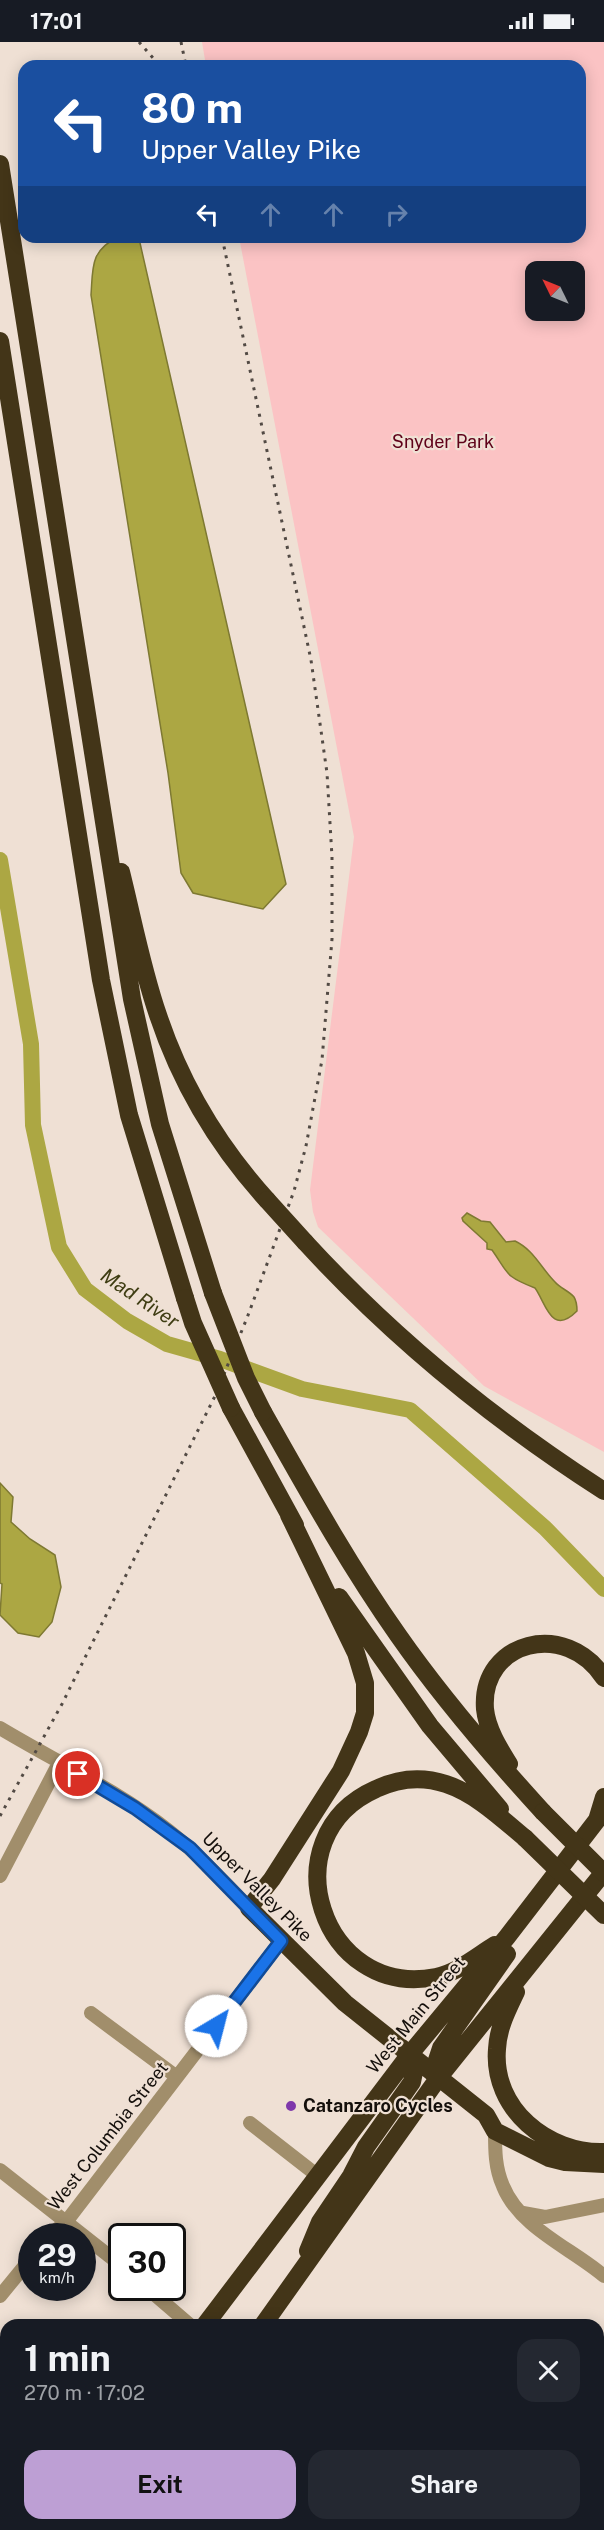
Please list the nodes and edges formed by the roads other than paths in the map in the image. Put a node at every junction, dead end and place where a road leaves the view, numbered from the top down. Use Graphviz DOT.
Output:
graph roads {
  1 [pos="0,164"];
  2 [pos="0,341"];
  3 [pos="92,757"];
  4 [pos="604,1491"];
  5 [pos="289,1515"];
  6 [pos="604,1678"];
  7 [pos="0,1728"];
  8 [pos="59,1763"];
  9 [pos="604,1797"];
  10 [pos="543,1812"];
  11 [pos="525,1838"];
  12 [pos="604,1873"];
  13 [pos="0,1876"];
  14 [pos="542,1892"];
  15 [pos="249,1908"];
  16 [pos="604,1915"];
  17 [pos="507,1938"];
  18 [pos="281,1941"];
  19 [pos="529,1965"];
  20 [pos="91,2013"];
  21 [pos="410,2054"];
  22 [pos="177,2077"];
  23 [pos="440,2077"];
  24 [pos="250,2123"];
  25 [pos="495,2131"];
  26 [pos="604,2152"];
  27 [pos="604,2164"];
  28 [pos="0,2170"];
  29 [pos="318,2176"];
  30 [pos="604,2205"];
  31 [pos="521,2212"];
  32 [pos="66,2222"];
  33 [pos="108,2255"];
  34 [pos="18,2274"];
  35 [pos="604,2276"];
  36 [pos="0,2296"];
  37 [pos="281,2300"];
  38 [pos="162,2301"];
  39 [pos="183,2319"];
  40 [pos="210,2319"];
  41 [pos="267,2319"];
  1 -- 3 [label="highway"];
  2 -- 5 [label="highway, bridge"];
  3 -- 4 [label="highway, bridge"];
  3 -- 10 [label="highway, bridge"];
  5 -- 11 [label="highway"];
  5 -- 15 [label="highway"];
  6 -- 10 [label="highway"];
  7 -- 8 [label="street, Upper Valley Pike"];
  8 -- 13 [label="street"];
  8 -- 15 [label="street, Upper Valley Pike"];
  9 -- 14 [label="highway, West Main Street"];
  10 -- 12 [label="highway, bridge"];
  11 -- 16 [label="highway, bridge"];
  11 -- 17 [label="highway"];
  12 -- 19 [label="highway"];
  14 -- 17 [label="highway, West Main Street"];
  14 -- 23 [label="highway"];
  15 -- 18 [label="highway, Upper Valley Pike"];
  17 -- 21 [label="highway, West Main Street"];
  18 -- 21 [label="highway, Upper Valley Pike"];
  18 -- 22 [label="street, West Columbia Street"];
  19 -- 23 [label="highway"];
  19 -- 26 [label="highway"];
  20 -- 22 [label="street"];
  21 -- 23 [label="highway, Upper Valley Pike"];
  21 -- 29 [label="highway, West Main Street"];
  21 -- 37 [label="highway"];
  22 -- 32 [label="street, West Columbia Street"];
  23 -- 25 [label="highway, Upper Valley Pike"];
  23 -- 37 [label="highway"];
  24 -- 29 [label="street"];
  25 -- 27 [label="highway"];
  25 -- 31 [label="street"];
  28 -- 32 [label="street"];
  29 -- 40 [label="highway, West Main Street"];
  30 -- 31 [label="street"];
  31 -- 35 [label="street"];
  32 -- 33 [label="street"];
  34 -- 36 [label="street"];
  37 -- 41 [label="highway"];
  38 -- 39 [label="street"];
}
